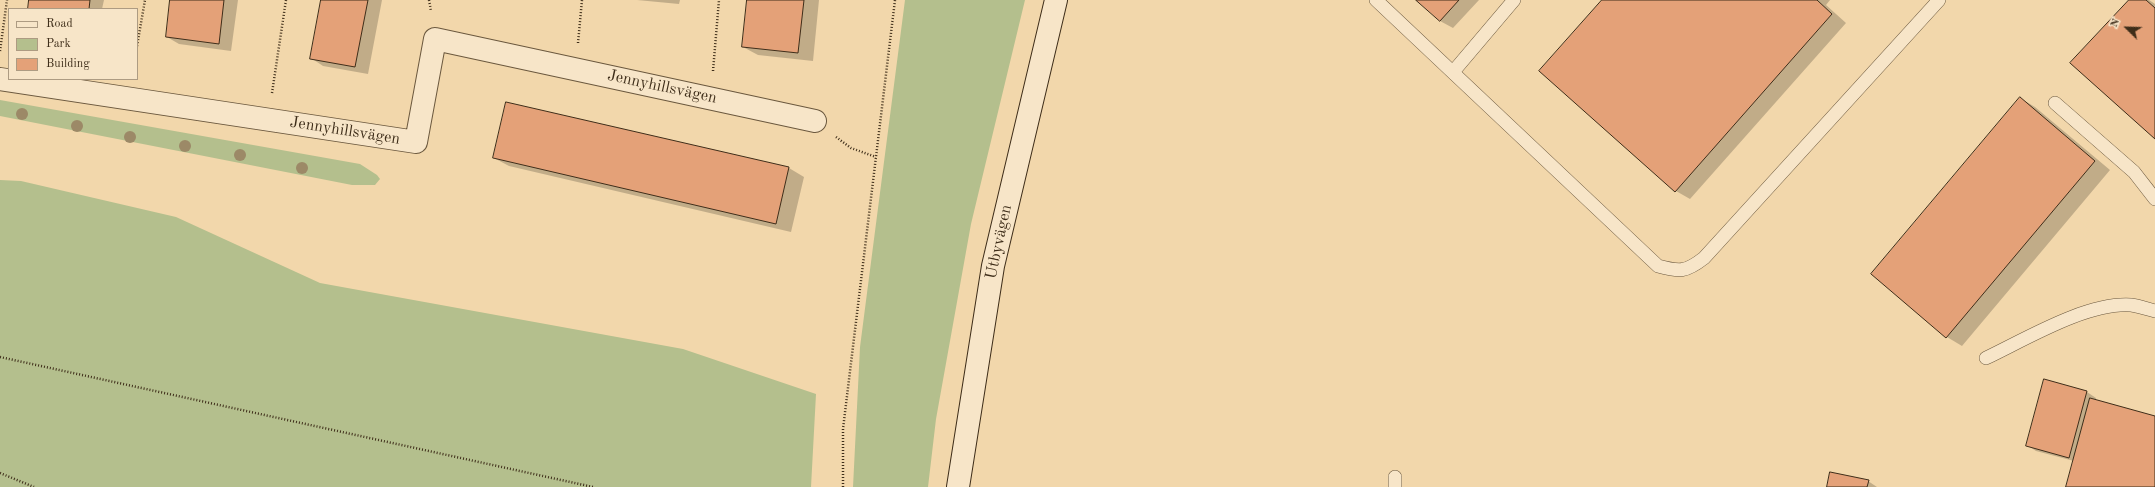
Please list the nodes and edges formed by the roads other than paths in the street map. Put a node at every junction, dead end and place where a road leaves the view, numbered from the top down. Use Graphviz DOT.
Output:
graph roads {
  1 [pos="1056,0"];
  2 [pos="1376,0"];
  3 [pos="1514,0"];
  4 [pos="1939,0"];
  5 [pos="1453,72"];
  6 [pos="0,79"];
  7 [pos="2055,103"];
  8 [pos="815,121"];
  9 [pos="2155,199"];
  10 [pos="2155,311"];
  11 [pos="1986,358"];
  12 [pos="958,487"];
  1 -- 12 [label="street, Utbyvägen"];
  2 -- 5 [label="lane"];
  3 -- 5 [label="lane"];
  4 -- 5 [label="lane"];
  6 -- 8 [label="street, Jennyhillsvägen"];
  7 -- 9 [label="lane"];
  10 -- 11 [label="lane"];
}
